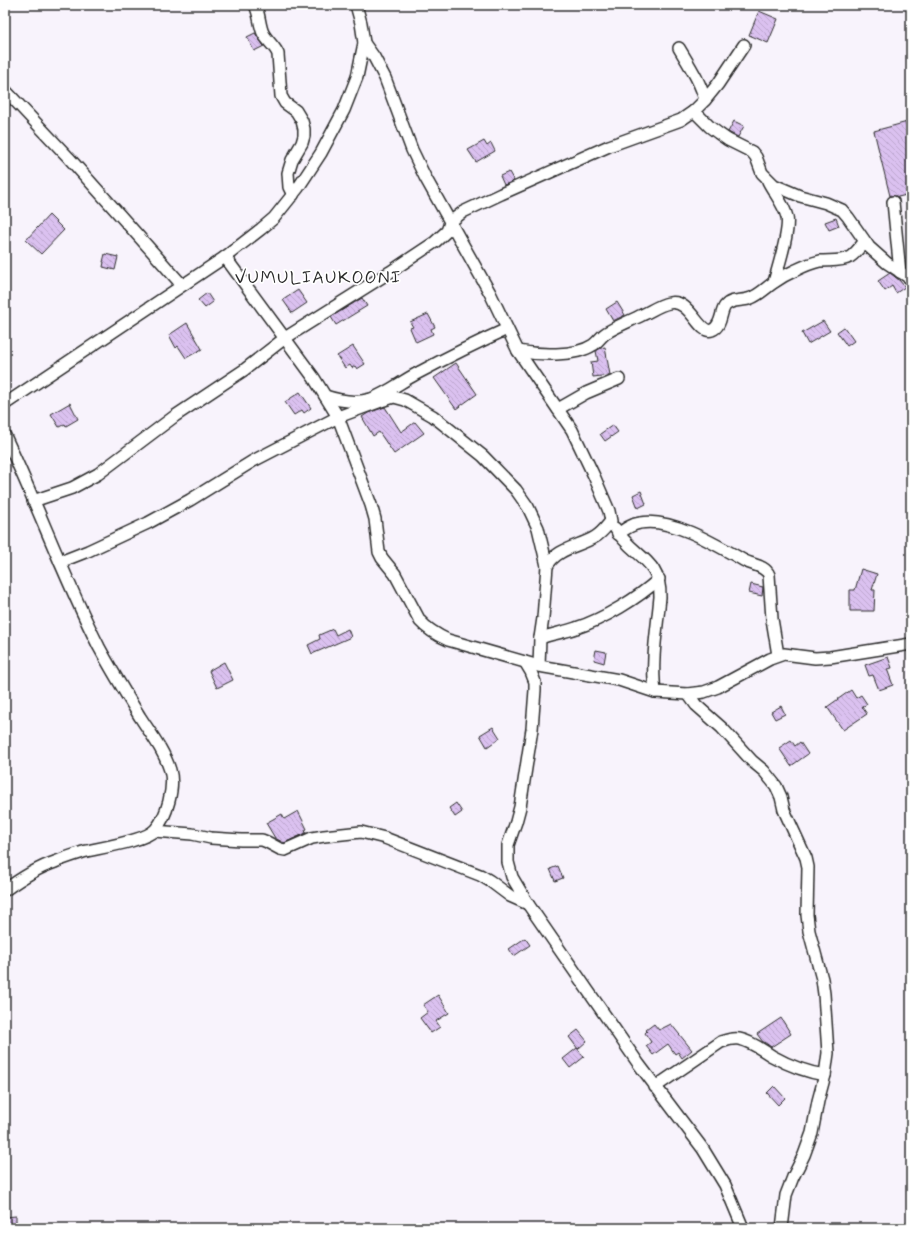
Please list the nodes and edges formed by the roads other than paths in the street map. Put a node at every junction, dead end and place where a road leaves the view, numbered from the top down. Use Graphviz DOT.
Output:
graph roads {
  1 [pos="255,5"];
  2 [pos="356,5"];
  3 [pos="364,43"];
  4 [pos="744,45"];
  5 [pos="679,48"];
  6 [pos="5,90"];
  7 [pos="705,100"];
  8 [pos="694,111"];
  9 [pos="767,179"];
  10 [pos="293,195"];
  11 [pos="893,202"];
  12 [pos="450,223"];
  13 [pos="864,242"];
  14 [pos="225,257"];
  15 [pos="900,272"];
  16 [pos="911,279"];
  17 [pos="774,282"];
  18 [pos="182,285"];
  19 [pos="507,329"];
  20 [pos="285,338"];
  21 [pos="518,351"];
  22 [pos="619,379"];
  23 [pos="325,396"];
  24 [pos="5,404"];
  25 [pos="558,409"];
  26 [pos="338,417"];
  27 [pos="5,436"];
  28 [pos="34,501"];
  29 [pos="611,521"];
  30 [pos="618,534"];
  31 [pos="60,562"];
  32 [pos="547,566"];
  33 [pos="659,579"];
  34 [pos="540,638"];
  35 [pos="911,644"];
  36 [pos="778,655"];
  37 [pos="525,662"];
  38 [pos="539,666"];
  39 [pos="655,692"];
  40 [pos="688,694"];
  41 [pos="154,831"];
  42 [pos="5,890"];
  43 [pos="528,904"];
  44 [pos="825,1074"];
  45 [pos="655,1087"];
  46 [pos="743,1228"];
  47 [pos="782,1228"];
  1 -- 10 [label="street"];
  2 -- 3 [label="street"];
  3 -- 10 [label="street"];
  3 -- 12 [label="street"];
  4 -- 7 [label="street"];
  5 -- 7 [label="street"];
  6 -- 18 [label="street"];
  7 -- 8 [label="street"];
  8 -- 9 [label="street"];
  8 -- 12 [label="street"];
  9 -- 13 [label="street"];
  9 -- 17 [label="street"];
  10 -- 14 [label="street"];
  11 -- 15 [label="street"];
  12 -- 19 [label="street"];
  12 -- 20 [label="street"];
  13 -- 15 [label="street"];
  13 -- 17 [label="street"];
  14 -- 18 [label="street"];
  14 -- 20 [label="street"];
  15 -- 16 [label="street"];
  17 -- 21 [label="street"];
  18 -- 24 [label="street"];
  19 -- 21 [label="street"];
  19 -- 23 [label="street"];
  20 -- 23 [label="street"];
  20 -- 28 [label="street"];
  21 -- 25 [label="street"];
  22 -- 25 [label="street"];
  23 -- 26 [label="street"];
  25 -- 29 [label="street"];
  26 -- 31 [label="street"];
  26 -- 32 [label="street"];
  26 -- 37 [label="street"];
  27 -- 28 [label="street"];
  28 -- 31 [label="street"];
  29 -- 30 [label="street"];
  29 -- 32 [label="street"];
  30 -- 33 [label="street"];
  30 -- 36 [label="street"];
  31 -- 41 [label="street"];
  32 -- 34 [label="street"];
  33 -- 34 [label="street"];
  33 -- 39 [label="street"];
  34 -- 38 [label="street"];
  35 -- 36 [label="street"];
  36 -- 40 [label="street"];
  37 -- 38 [label="street"];
  37 -- 43 [label="street"];
  38 -- 39 [label="street"];
  39 -- 40 [label="street"];
  40 -- 44 [label="street"];
  41 -- 42 [label="street"];
  41 -- 43 [label="street"];
  43 -- 45 [label="street"];
  44 -- 45 [label="street"];
  44 -- 47 [label="street"];
  45 -- 46 [label="street"];
}
